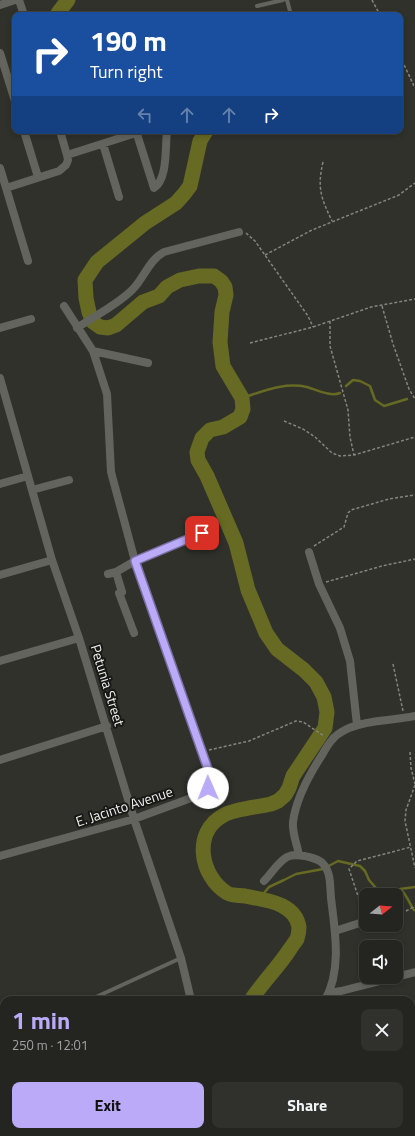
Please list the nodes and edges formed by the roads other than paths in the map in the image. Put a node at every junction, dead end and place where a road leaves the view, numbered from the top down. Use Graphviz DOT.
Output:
graph roads {
  1 [pos="15,0"];
  2 [pos="19,0"];
  3 [pos="283,0"];
  4 [pos="287,0"];
  5 [pos="0,4"];
  6 [pos="257,6"];
  7 [pos="23,12"];
  8 [pos="290,12"];
  9 [pos="0,53"];
  10 [pos="12,83"];
  11 [pos="25,134"];
  12 [pos="61,134"];
  13 [pos="130,134"];
  14 [pos="137,134"];
  15 [pos="167,134"];
  16 [pos="103,144"];
  17 [pos="68,154"];
  18 [pos="0,168"];
  19 [pos="38,177"];
  20 [pos="6,188"];
  21 [pos="119,197"];
  22 [pos="239,232"];
  23 [pos="28,261"];
  24 [pos="64,306"];
  25 [pos="31,319"];
  26 [pos="0,328"];
  27 [pos="77,328"];
  28 [pos="93,352"];
  29 [pos="148,363"];
  30 [pos="0,378"];
  31 [pos="3,397"];
  32 [pos="28,476"];
  33 [pos="69,480"];
  34 [pos="0,484"];
  35 [pos="32,490"];
  36 [pos="202,533"];
  37 [pos="309,552"];
  38 [pos="52,560"];
  39 [pos="135,561"];
  40 [pos="0,575"];
  41 [pos="134,634"];
  42 [pos="79,638"];
  43 [pos="0,661"];
  44 [pos="415,716"];
  45 [pos="357,725"];
  46 [pos="106,726"];
  47 [pos="0,760"];
  48 [pos="134,819"];
  49 [pos="299,855"];
  50 [pos="0,856"];
  51 [pos="264,882"];
  52 [pos="359,923"];
  53 [pos="335,931"];
  54 [pos="181,958"];
  55 [pos="415,972"];
  56 [pos="98,996"];
  57 [pos="190,996"];
  58 [pos="327,996"];
  1 -- 5 [label="street"];
  2 -- 7 [label="street"];
  3 -- 6 [label="lane"];
  4 -- 8 [label="lane"];
  9 -- 10 [label="street"];
  11 -- 19 [label="street"];
  12 -- 17 [label="street"];
  13 -- 16 [label="street"];
  14 -- 15 [label="street"];
  16 -- 17 [label="street"];
  16 -- 21 [label="street"];
  17 -- 19 [label="street"];
  18 -- 20 [label="street"];
  19 -- 20 [label="street"];
  20 -- 23 [label="street"];
  22 -- 27 [label="street"];
  24 -- 27 [label="street, E. Jacinto Avenue"];
  25 -- 26 [label="street"];
  27 -- 28 [label="street, E. Jacinto Avenue"];
  28 -- 29 [label="street"];
  28 -- 39 [label="street, E. Jacinto Avenue"];
  30 -- 31 [label="street, Petunia Street"];
  31 -- 32 [label="street, Petunia Street"];
  32 -- 34 [label="street"];
  32 -- 35 [label="street, Petunia Street"];
  33 -- 35 [label="street"];
  35 -- 38 [label="street, Petunia Street"];
  36 -- 39 [label="street"];
  37 -- 45 [label="street"];
  38 -- 40 [label="street"];
  38 -- 42 [label="street, Petunia Street"];
  39 -- 41 [label="street"];
  39 -- 48 [label="street, E. Jacinto Avenue"];
  42 -- 43 [label="street"];
  42 -- 46 [label="street, Petunia Street"];
  44 -- 45 [label="street"];
  45 -- 49 [label="street"];
  46 -- 47 [label="street"];
  46 -- 48 [label="street, Petunia Street"];
  48 -- 50 [label="street, E. Jacinto Avenue"];
  48 -- 54 [label="street, Petunia Street"];
  49 -- 51 [label="street"];
  49 -- 53 [label="street"];
  52 -- 53 [label="street"];
  53 -- 58 [label="street"];
  54 -- 56 [label="lane"];
  54 -- 57 [label="street, Petunia Street"];
  55 -- 58 [label="street"];
}
